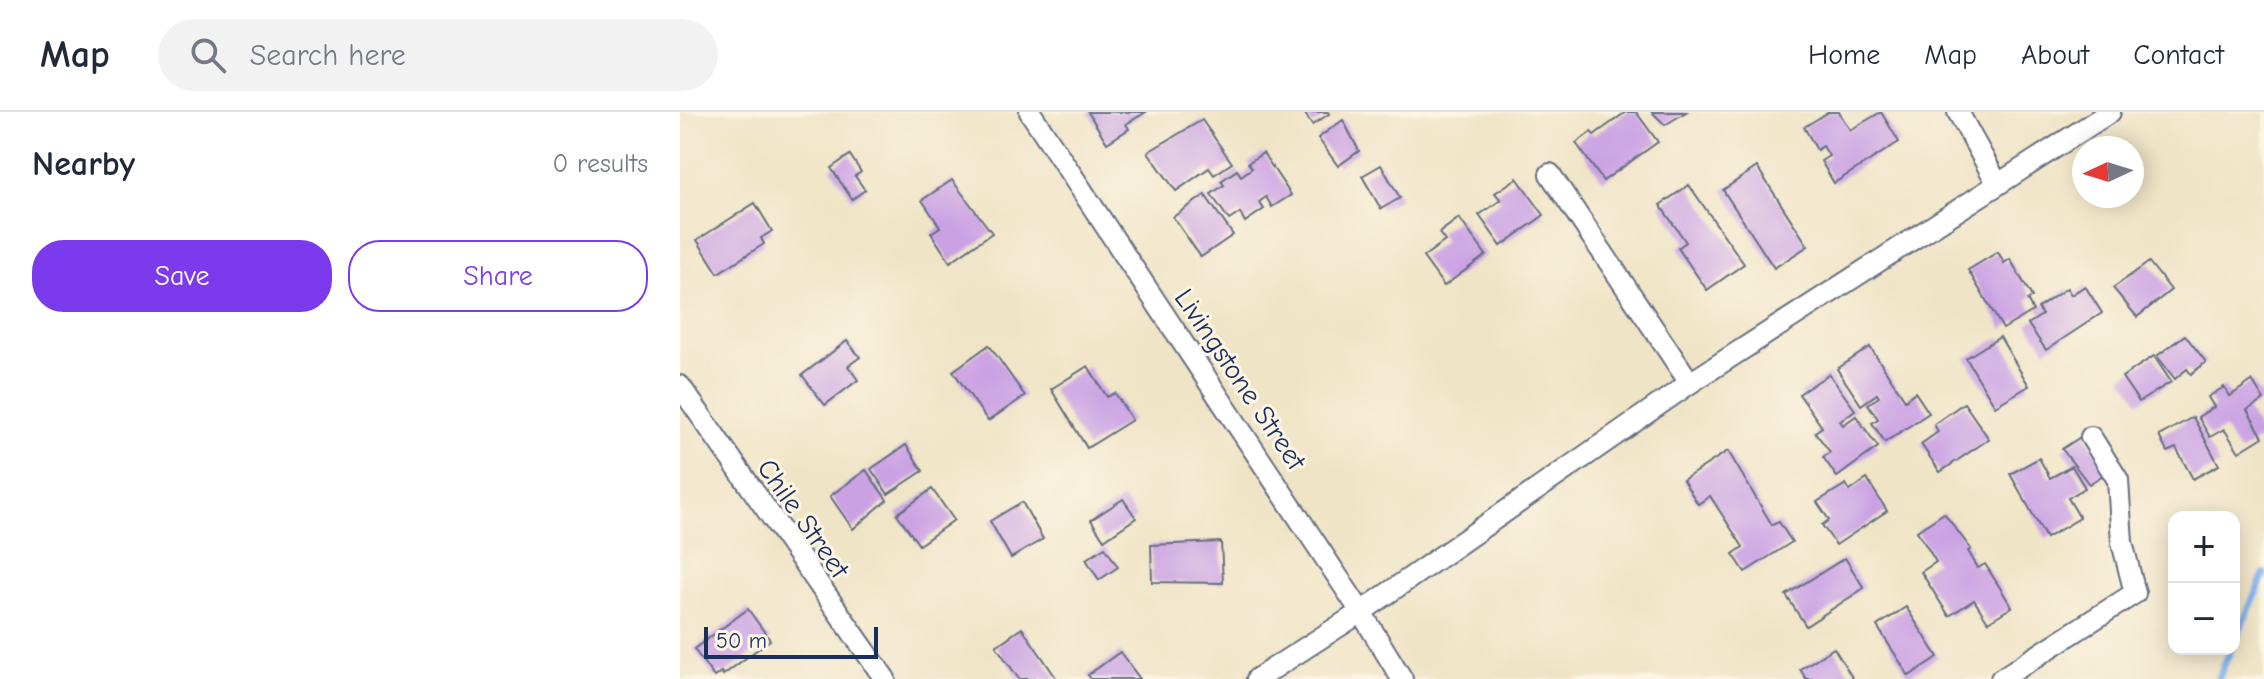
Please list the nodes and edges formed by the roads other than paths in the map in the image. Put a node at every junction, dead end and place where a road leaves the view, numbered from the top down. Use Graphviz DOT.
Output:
graph roads {
  1 [pos="1030,112"];
  2 [pos="1958,112"];
  3 [pos="2110,112"];
  4 [pos="1550,174"];
  5 [pos="1997,183"];
  6 [pos="1690,383"];
  7 [pos="680,386"];
  8 [pos="2091,437"];
  9 [pos="1361,612"];
  10 [pos="885,679"];
  11 [pos="1257,679"];
  12 [pos="1402,679"];
  13 [pos="2001,679"];
  1 -- 9 [label="street, Livingstone Street"];
  2 -- 5 [label="street"];
  3 -- 5 [label="street"];
  4 -- 6 [label="street"];
  5 -- 6 [label="street"];
  6 -- 9 [label="street"];
  7 -- 10 [label="street, Chile Street"];
  8 -- 13 [label="street"];
  9 -- 11 [label="street"];
  9 -- 12 [label="street, Livingstone Street"];
}
